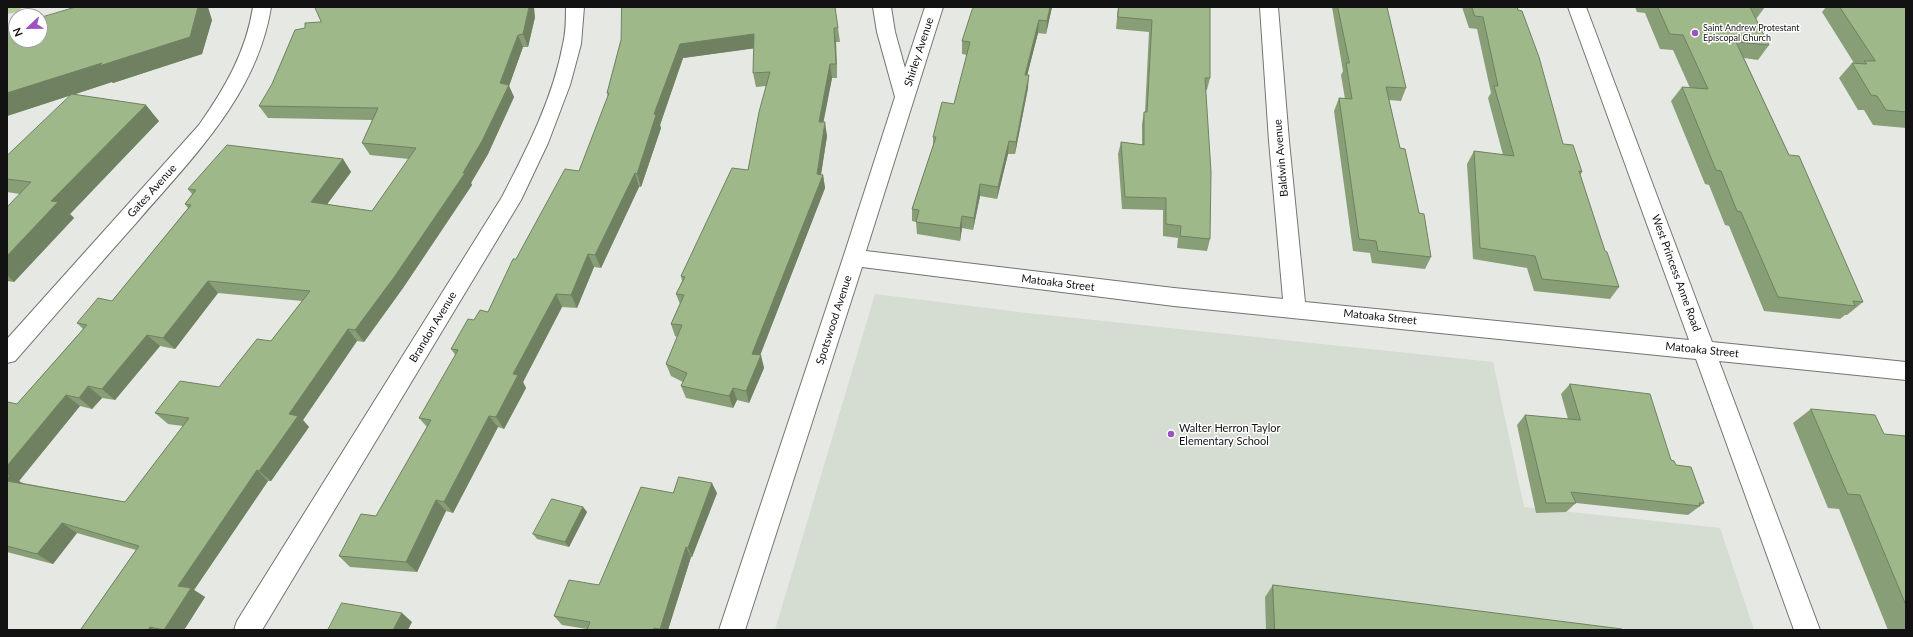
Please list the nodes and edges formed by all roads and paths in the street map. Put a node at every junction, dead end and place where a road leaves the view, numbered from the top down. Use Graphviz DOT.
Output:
graph roads {
  1 [pos="12,7"];
  2 [pos="262,7"];
  3 [pos="575,7"];
  4 [pos="882,7"];
  5 [pos="934,7"];
  6 [pos="1269,7"];
  7 [pos="1577,7"];
  8 [pos="7,8"];
  9 [pos="904,97"];
  10 [pos="854,258"];
  11 [pos="1295,308"];
  12 [pos="1705,350"];
  13 [pos="7,354"];
  14 [pos="1906,371"];
  15 [pos="247,630"];
  16 [pos="732,630"];
  17 [pos="1807,630"];
  1 -- 8 [label="main road"];
  2 -- 13 [label="street, Gates Avenue"];
  3 -- 15 [label="street, Brandon Avenue"];
  4 -- 9 [label="street"];
  5 -- 9 [label="street, Shirley Avenue"];
  6 -- 11 [label="street, Baldwin Avenue"];
  7 -- 12 [label="street, West Princess Anne Road"];
  9 -- 10 [label="street, Spotswood Avenue"];
  10 -- 11 [label="street, Matoaka Street"];
  10 -- 16 [label="street, Spotswood Avenue"];
  11 -- 12 [label="street, Matoaka Street"];
  12 -- 14 [label="street, Matoaka Street"];
  12 -- 17 [label="street, West Princess Anne Road"];
}
